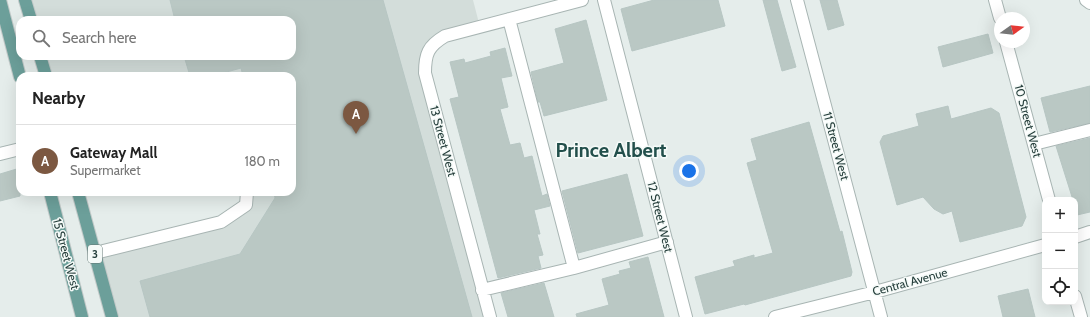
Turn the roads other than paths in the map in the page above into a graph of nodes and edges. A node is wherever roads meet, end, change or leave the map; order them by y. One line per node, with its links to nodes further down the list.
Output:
1 (0, 0): 14 (main road)
2 (25, 0): 10 (main road)
3 (582, 0): 11 (street, 13 Street West)
4 (604, 0): 26 (street, 12 Street West)
5 (797, 0): 31 (street, 11 Street West)
6 (995, 0): 9 (street)
7 (1086, 0): 8 (street)
8 (1090, 3)
9 (998, 12)
10 (29, 16)
11 (509, 19): 29 (street); 30 (street, 13 Street West)
12 (1008, 48): 17 (street, 10 Street West)
13 (41, 60): 15 (main road)
14 (19, 72)
15 (45, 72)
16 (1090, 130): 17 (street)
17 (1034, 144): 23 (street, 10 Street West)
18 (16, 150): 19 (street)
19 (0, 154)
20 (51, 196): 33 (main road, 15 Street West)
21 (79, 196): 28 (main road, 3)
22 (247, 196): 28 (street)
23 (1048, 197)
24 (1090, 232): 25 (street)
25 (1078, 236)
26 (667, 242): 29 (street); 36 (street, 12 Street West)
27 (1042, 246): 31 (street, Central Avenue)
28 (95, 254): 34 (main road, 3)
29 (574, 268): 30 (street)
30 (482, 290): 35 (street, 13 Street West)
31 (875, 292): 37 (street, Central Avenue); 38 (street, 11 Street West)
32 (1078, 305): 39 (street)
33 (82, 317)
34 (112, 317)
35 (490, 317)
36 (686, 317)
37 (775, 317)
38 (881, 317)
39 (1081, 317)

